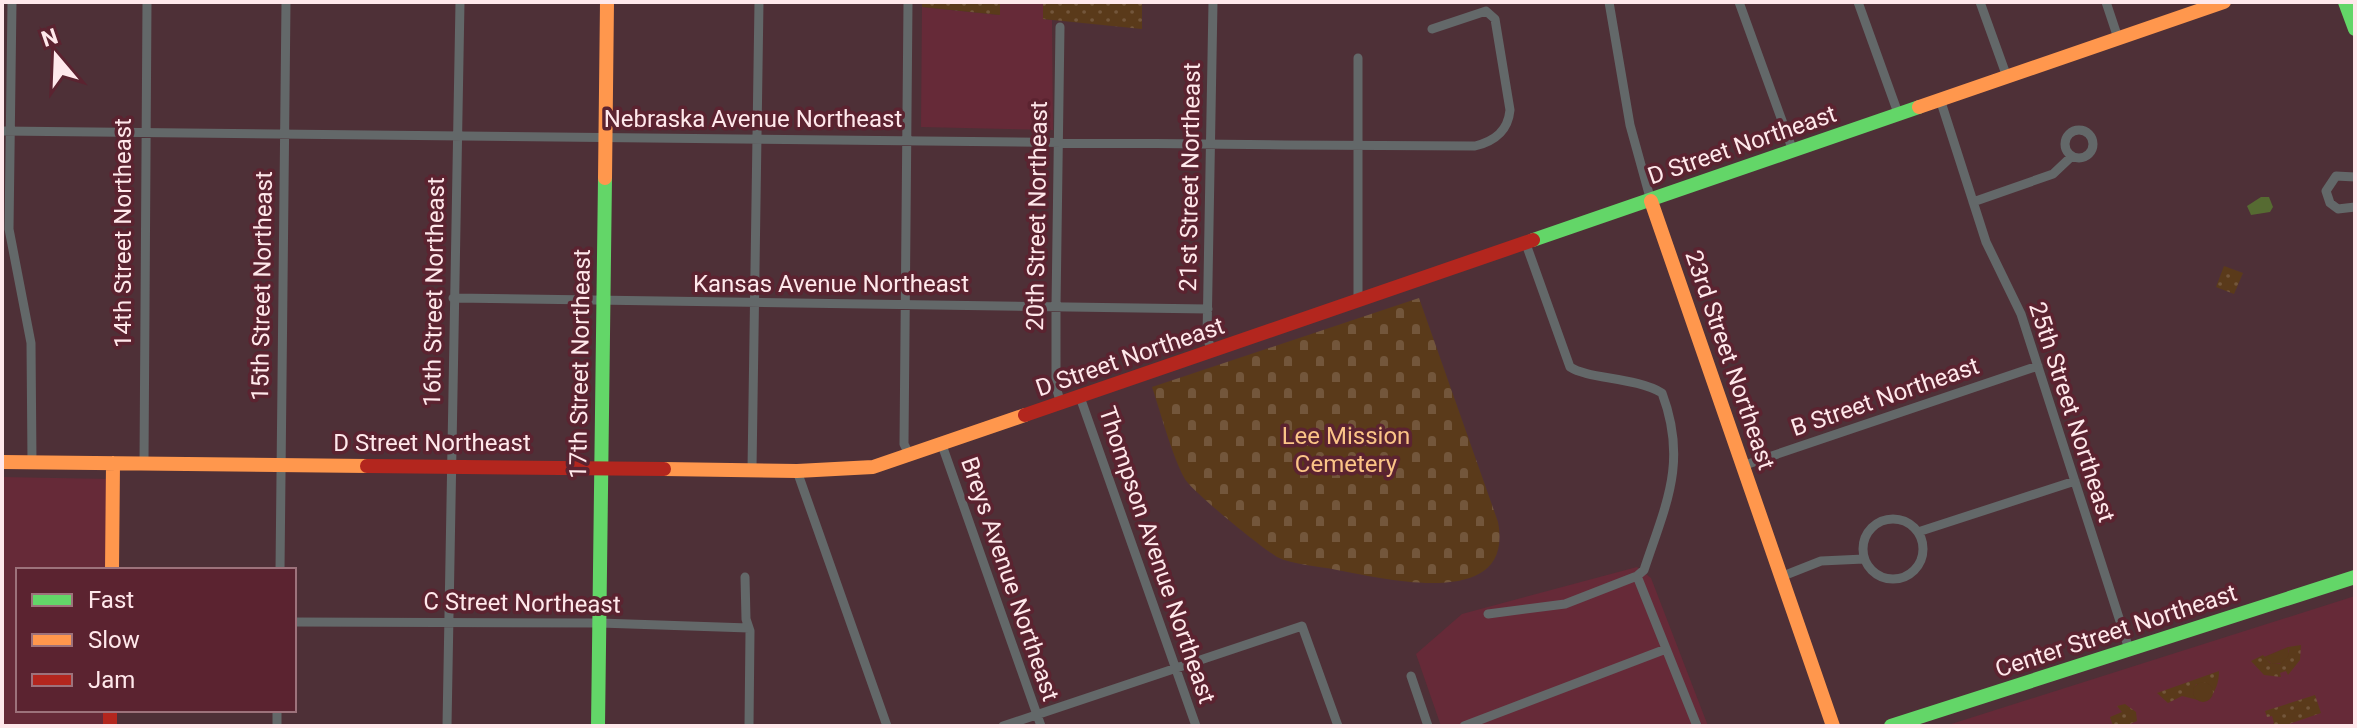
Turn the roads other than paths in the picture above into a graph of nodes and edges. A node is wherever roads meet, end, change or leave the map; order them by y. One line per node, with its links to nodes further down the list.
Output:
1 (12, 2): 24 (street)
2 (147, 2): 25 (street, 14th Street Northeast)
3 (286, 2): 26 (street, 15th Street Northeast)
4 (460, 2): 27 (street, 16th Street Northeast)
5 (607, 2): 28 (street, 17th Street Northeast)
6 (759, 2): 29 (street)
7 (908, 2): 30 (street)
8 (1213, 2): 32 (street, 21st Street Northeast)
9 (1609, 2): 37 (street, 23rd Street Northeast)
10 (1739, 2): 34 (street)
11 (1858, 2): 23 (street)
12 (1980, 2): 21 (street)
13 (2106, 2): 19 (street)
14 (2224, 2): 19 (street, D Street Northeast)
15 (2345, 2): 18 (street)
16 (1060, 27): 31 (street, 20th Street Northeast)
17 (1432, 29): 33 (street, Nebraska Avenue Northeast)
18 (2355, 29)
19 (2118, 38): 21 (street, D Street Northeast)
20 (1358, 58): 33 (street)
21 (2007, 77): 22 (street, D Street Northeast)
22 (1940, 99): 23 (street, D Street Northeast); 38 (street, 25th Street Northeast)
23 (1898, 113): 34 (street, D Street Northeast)
24 (6, 131): 25 (street, Nebraska Avenue Northeast); 55 (street)
25 (145, 132): 26 (street, Nebraska Avenue Northeast); 57 (street, 14th Street Northeast)
26 (284, 134): 27 (street, Nebraska Avenue Northeast); 58 (street, 15th Street Northeast)
27 (457, 136): 28 (street, Nebraska Avenue Northeast); 41 (street, 16th Street Northeast)
28 (606, 138): 29 (street, Nebraska Avenue Northeast); 42 (street, 17th Street Northeast)
29 (757, 140): 30 (street, Nebraska Avenue Northeast); 44 (street)
30 (905, 140): 31 (street, Nebraska Avenue Northeast); 45 (street)
31 (1058, 142): 32 (street, Nebraska Avenue Northeast); 46 (street, 20th Street Northeast)
32 (1211, 144): 33 (street, Nebraska Avenue Northeast); 47 (street, 21st Street Northeast)
33 (1359, 145): 43 (street)
34 (1793, 151): 37 (street, D Street Northeast)
35 (2072, 156): 38 (street)
36 (2355, 177): 39 (street)
37 (1651, 201): 40 (street, D Street Northeast); 60 (street, 23rd Street Northeast)
38 (1973, 202): 49 (street, 25th Street Northeast)
39 (2355, 207)
40 (1526, 244): 43 (street, D Street Northeast); 69 (street)
41 (453, 298): 42 (street, Kansas Avenue Northeast); 59 (street, 16th Street Northeast)
42 (603, 301): 44 (street, Kansas Avenue Northeast); 61 (street, 17th Street Northeast)
43 (1358, 302): 48 (street, D Street Northeast)
44 (754, 305): 45 (street, Kansas Avenue Northeast); 62 (street)
45 (904, 305): 46 (street, Kansas Avenue Northeast); 53 (street)
46 (1056, 306): 47 (street, Kansas Avenue Northeast); 51 (street, 20th Street Northeast)
47 (1208, 309): 48 (street, 21st Street Northeast)
48 (1212, 352): 50 (street, D Street Northeast)
49 (2038, 366): 60 (street, B Street Northeast); 64 (street, 25th Street Northeast)
50 (1080, 397): 51 (street, D Street Northeast); 80 (street, Thompson Avenue Northeast)
51 (1061, 404): 52 (street, D Street Northeast)
52 (942, 445): 53 (street, D Street Northeast); 82 (street, Breys Avenue Northeast)
53 (910, 456): 63 (street, D Street Northeast)
54 (2, 462): 55 (street, D Street Northeast)
55 (32, 462): 56 (street, D Street Northeast)
56 (113, 463): 57 (street, D Street Northeast); 67 (street)
57 (144, 463): 58 (street, D Street Northeast)
58 (280, 464): 59 (street, D Street Northeast); 68 (street, 15th Street Northeast)
59 (451, 464): 61 (street, D Street Northeast); 75 (street, 16th Street Northeast)
60 (1745, 465): 70 (street, 23rd Street Northeast)
61 (601, 467): 62 (street, D Street Northeast); 76 (street, 17th Street Northeast)
62 (752, 469): 63 (street, D Street Northeast)
63 (797, 471): 86 (street)
64 (2075, 481): 65 (street); 79 (street, 25th Street Northeast)
65 (1918, 532): 66 (street); 66 (street)
66 (1864, 559): 70 (street)
67 (112, 568)
68 (280, 568)
69 (1637, 576): 73 (street); 78 (street)
70 (1783, 576): 94 (street, 23rd Street Northeast)
71 (745, 577): 77 (street)
72 (2355, 577): 79 (street, Center Street Northeast)
73 (1488, 614)
74 (296, 622): 75 (street, C Street Northeast)
75 (447, 622): 76 (street, C Street Northeast); 83 (street, 16th Street Northeast)
76 (600, 623): 77 (street, C Street Northeast); 84 (street, 17th Street Northeast)
77 (749, 628): 85 (street)
78 (1666, 649): 92 (street); 93 (street)
79 (2129, 649): 95 (street, Center Street Northeast)
80 (1176, 669): 82 (street); 89 (street, Thompson Avenue Northeast); 90 (street)
81 (1411, 676): 91 (street)
82 (1037, 715): 87 (street); 88 (street, Breys Avenue Northeast)
83 (447, 726)
84 (598, 726)
85 (749, 726)
86 (887, 726)
87 (1003, 726)
88 (1041, 726)
89 (1196, 726)
90 (1338, 726)
91 (1428, 726)
92 (1464, 726)
93 (1697, 726)
94 (1833, 726)
95 (1891, 726)

